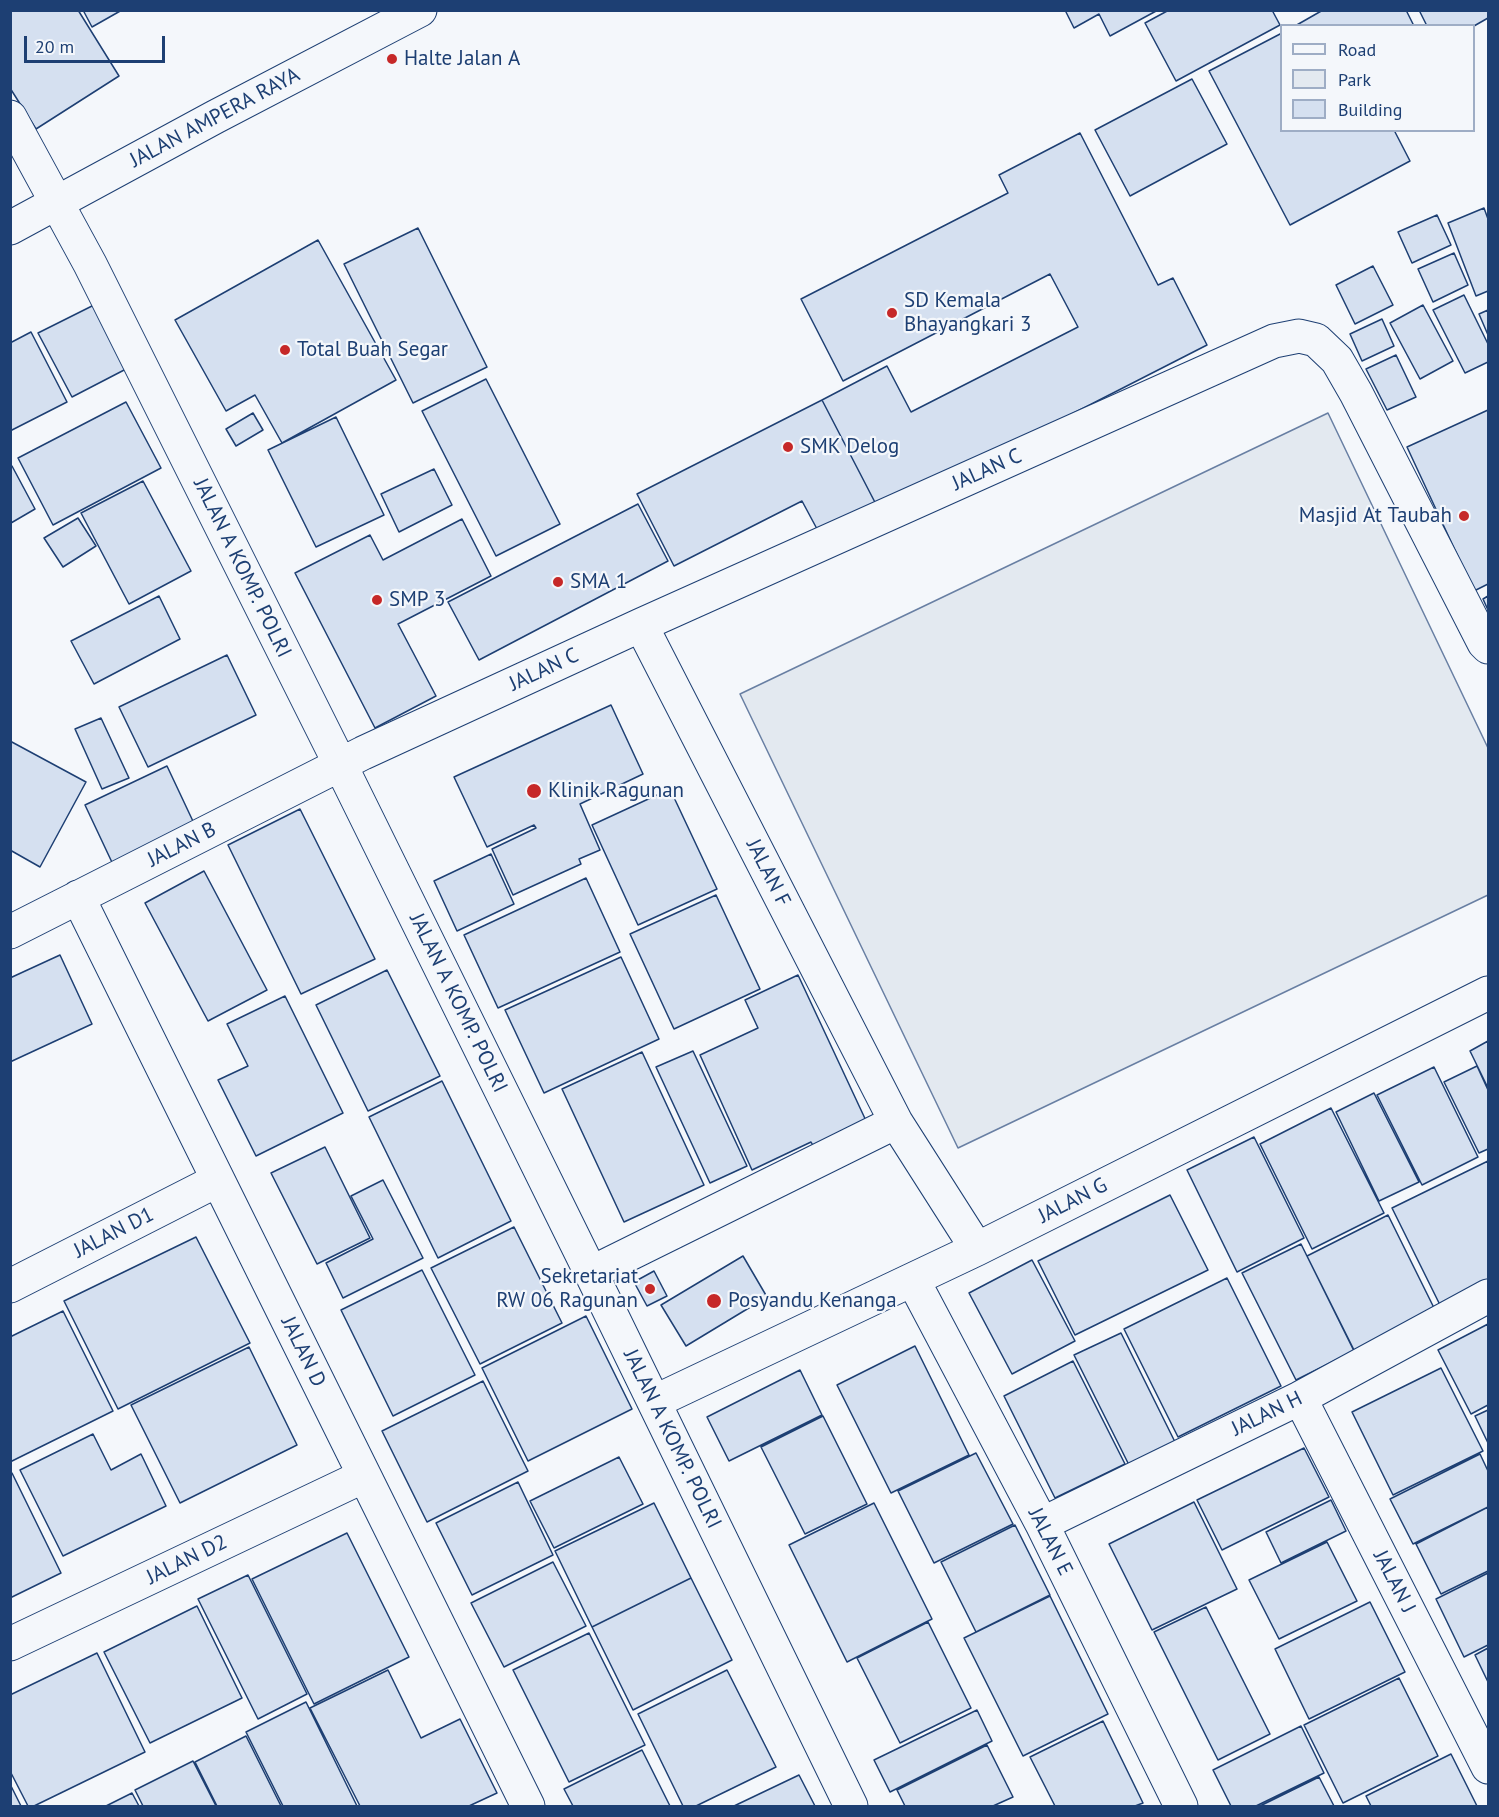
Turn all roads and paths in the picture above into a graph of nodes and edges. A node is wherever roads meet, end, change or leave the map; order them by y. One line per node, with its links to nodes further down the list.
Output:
1 (420, 10): 3 (street, JALAN AMPERA RAYA)
2 (10, 117): 3 (street, JALAN A KOMP. POLRI)
3 (57, 203): 4 (street, JALAN AMPERA RAYA); 7 (street, JALAN A KOMP. POLRI)
4 (10, 228)
5 (640, 625): 6 (street, JALAN C); 7 (street, JALAN C); 11 (street, JALAN F)
6 (1488, 647)
7 (340, 764): 8 (street, JALAN B); 14 (street, JALAN A KOMP. POLRI)
8 (78, 897): 9 (street, JALAN B); 12 (street, JALAN D)
9 (15, 924)
10 (1488, 993): 13 (street, JALAN G)
11 (896, 1122): 13 (street, JALAN F); 14 (street)
12 (218, 1180): 16 (street, JALAN D1); 20 (street, JALAN D)
13 (977, 1249): 15 (street, JALAN G)
14 (591, 1272): 19 (street, JALAN A KOMP. POLRI)
15 (913, 1280): 19 (street, JALAN G); 21 (street, JALAN E)
16 (10, 1286)
17 (1488, 1296): 18 (street, JALAN H)
18 (1300, 1398): 21 (street, JALAN H); 23 (street, JALAN J)
19 (654, 1402): 25 (street, JALAN A KOMP. POLRI)
20 (364, 1476): 22 (street, JALAN D2); 24 (street, JALAN D)
21 (1042, 1524): 26 (street, JALAN E)
22 (10, 1644)
23 (1488, 1767)
24 (528, 1806)
25 (851, 1806)
26 (1181, 1806)

